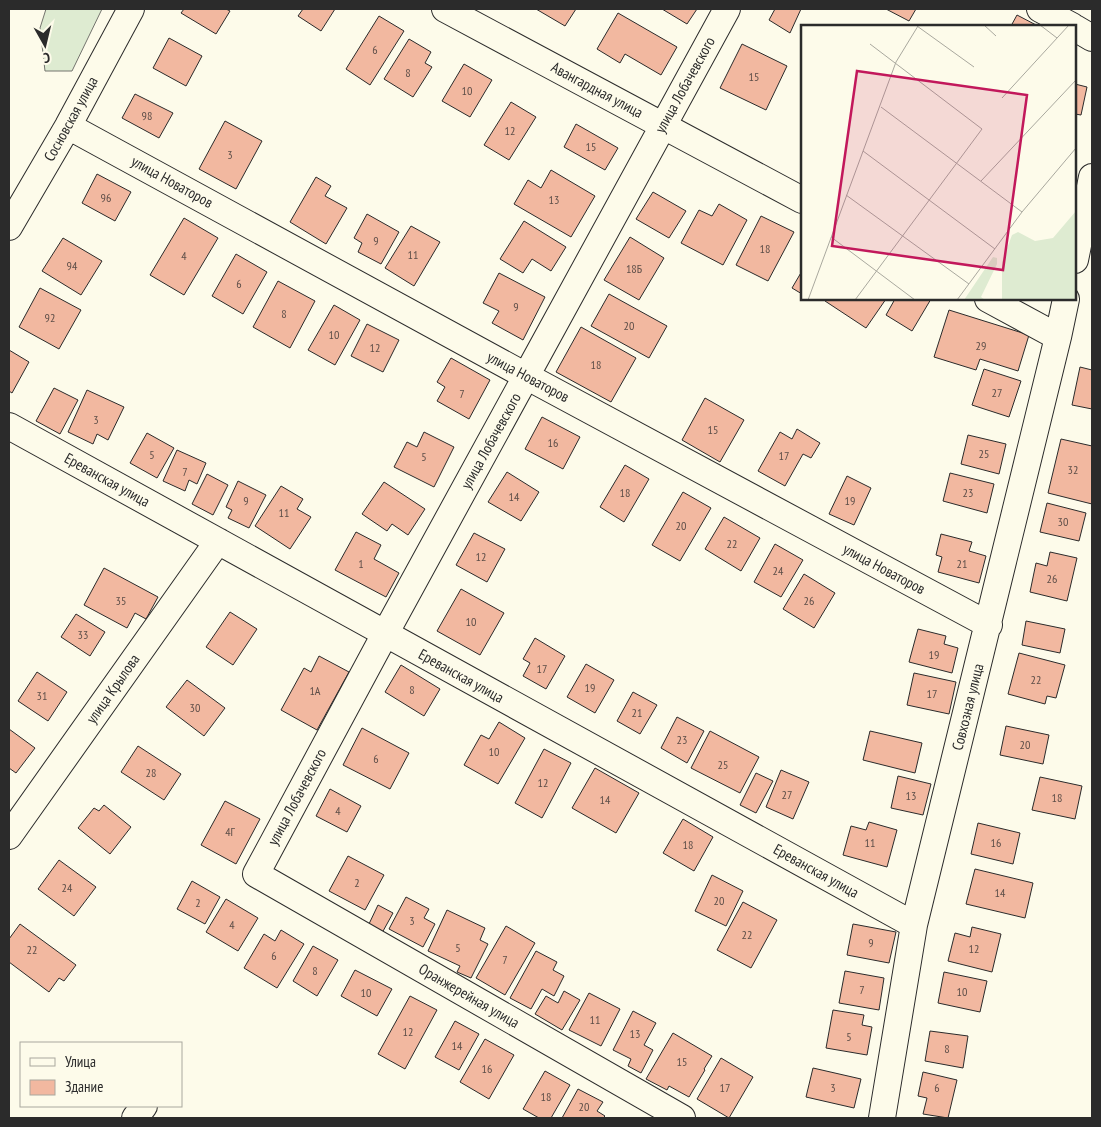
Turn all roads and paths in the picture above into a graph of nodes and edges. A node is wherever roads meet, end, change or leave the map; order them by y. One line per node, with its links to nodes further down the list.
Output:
1 (131, 9): 9 (street, Сосновская улица)
2 (445, 9): 8 (street, Авангардная улица)
3 (727, 9): 8 (street, улица Лобачевского)
4 (1040, 9): 5 (street)
5 (1069, 25)
6 (1076, 29): 7 (street)
7 (1092, 38)
8 (663, 125): 11 (street, Авангардная улица); 17 (street, улица Лобачевского)
9 (68, 126): 12 (street, Сосновская улица); 17 (street, улица Новаторов)
10 (1092, 177): 13 (street)
11 (801, 199)
12 (9, 227)
13 (1076, 255)
14 (990, 300): 16 (street)
15 (1066, 300): 16 (street, Совхозная улица)
16 (1058, 336): 20 (street, Совхозная улица)
17 (526, 376): 20 (street, улица Новаторов); 21 (street, улица Лобачевского)
18 (9, 426): 19 (street, Ереванская улица)
19 (218, 541): 21 (street, Ереванская улица); 22 (street, улица Крылова)
20 (988, 625): 24 (street, Совхозная улица)
21 (385, 634): 23 (street, улица Лобачевского); 24 (street, Ереванская улица)
22 (9, 836)
23 (256, 874): 27 (street, Оранжерейная улица)
24 (914, 925): 28 (street, Совхозная улица)
25 (143, 1107): 26 (street)
26 (135, 1118)
27 (682, 1118)
28 (882, 1118)

